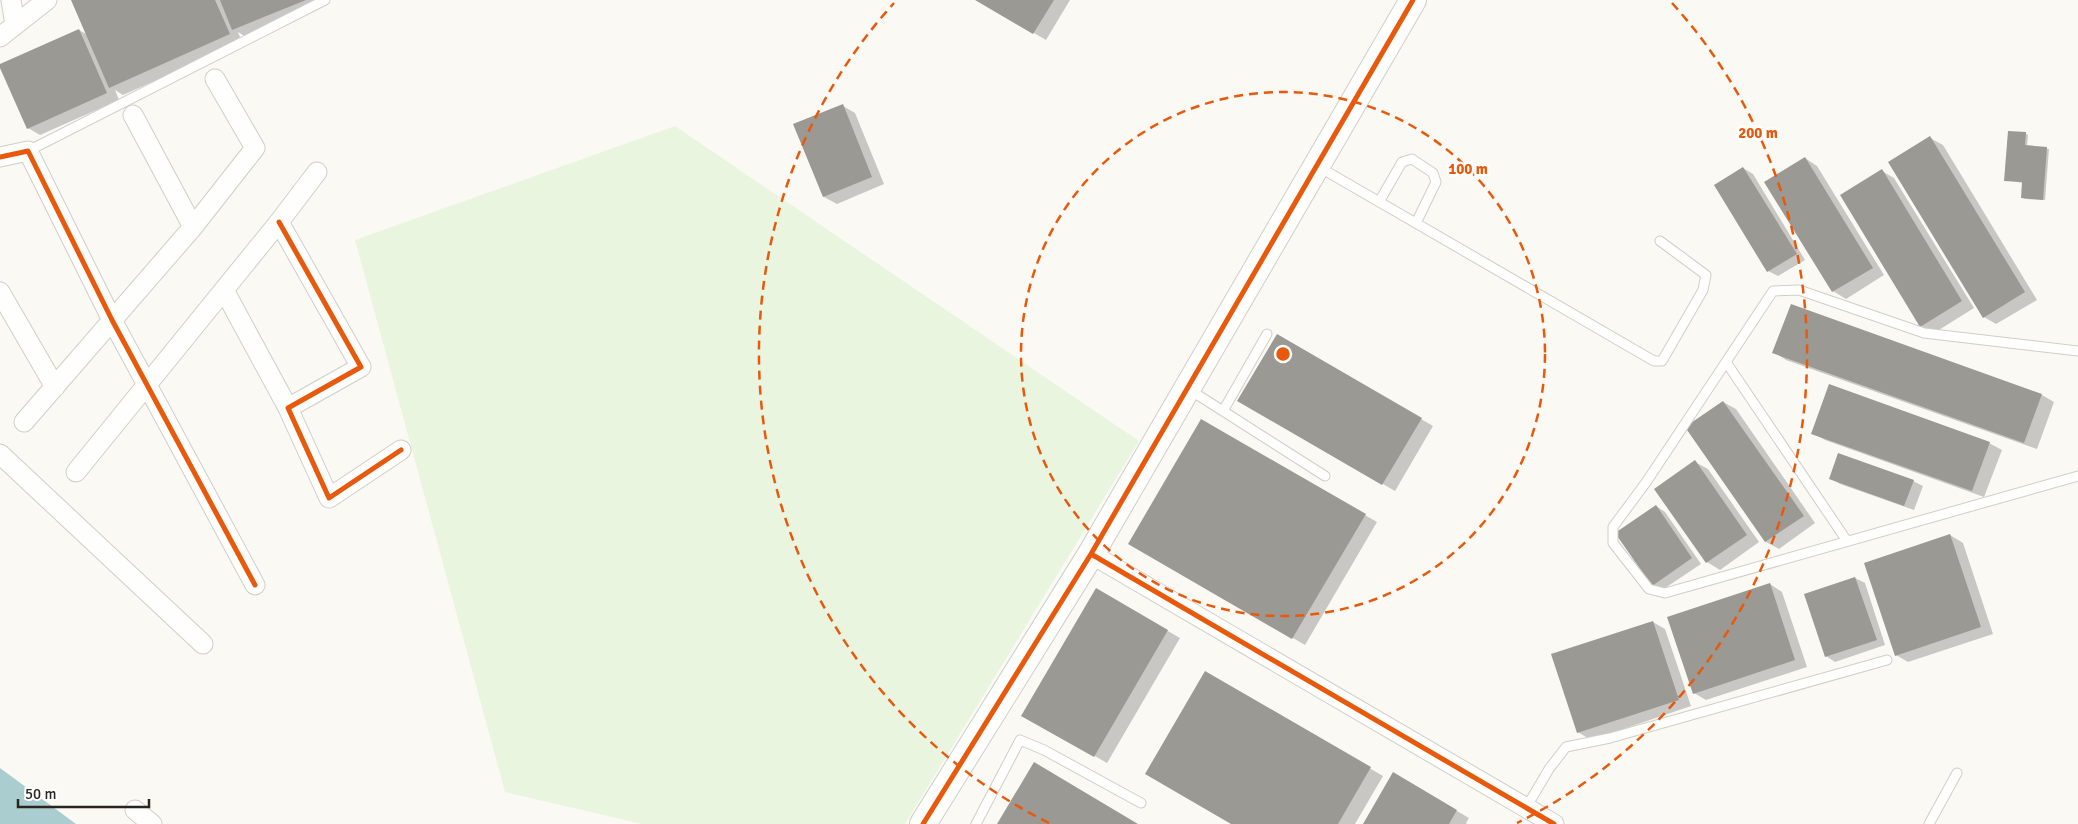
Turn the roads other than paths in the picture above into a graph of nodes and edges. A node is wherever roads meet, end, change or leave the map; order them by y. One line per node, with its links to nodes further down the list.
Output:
1 (12, 0): 5 (street)
2 (47, 0): 5 (street)
3 (325, 0): 9 (lane)
4 (1413, 0): 11 (street)
5 (15, 25): 6 (street)
6 (0, 37)
7 (215, 79): 16 (street)
8 (133, 115): 16 (street)
9 (28, 151): 10 (street); 20 (street)
10 (0, 157)
11 (1317, 165): 13 (lane); 26 (street)
12 (318, 172): 14 (street)
13 (1379, 202): 15 (lane); 15 (lane)
14 (279, 222): 18 (street); 27 (street)
15 (1416, 223): 17 (lane)
16 (193, 227): 20 (street)
17 (1660, 240)
18 (224, 290): 24 (street); 27 (street)
19 (0, 292): 25 (street)
20 (112, 320): 24 (street); 25 (street)
21 (1267, 334): 28 (lane)
22 (2078, 351): 23 (lane)
23 (1726, 362): 35 (lane); 35 (lane)
24 (147, 384): 32 (street); 37 (street)
25 (55, 387): 29 (street)
26 (1187, 388): 28 (lane); 36 (street)
27 (288, 408): 30 (street)
28 (1223, 410): 33 (lane)
29 (24, 422)
30 (400, 450)
31 (0, 454): 38 (street)
32 (76, 472)
33 (1325, 476)
34 (2078, 476): 35 (lane)
35 (1847, 541)
36 (1091, 554): 42 (street); 45 (street)
37 (255, 585)
38 (203, 644)
39 (1887, 660): 42 (lane)
40 (1957, 773): 48 (lane)
41 (1141, 803): 46 (lane)
42 (1526, 808): 47 (street)
43 (135, 810): 44 (street)
44 (152, 824)
45 (923, 824)
46 (976, 824)
47 (1554, 824)
48 (1929, 824)

